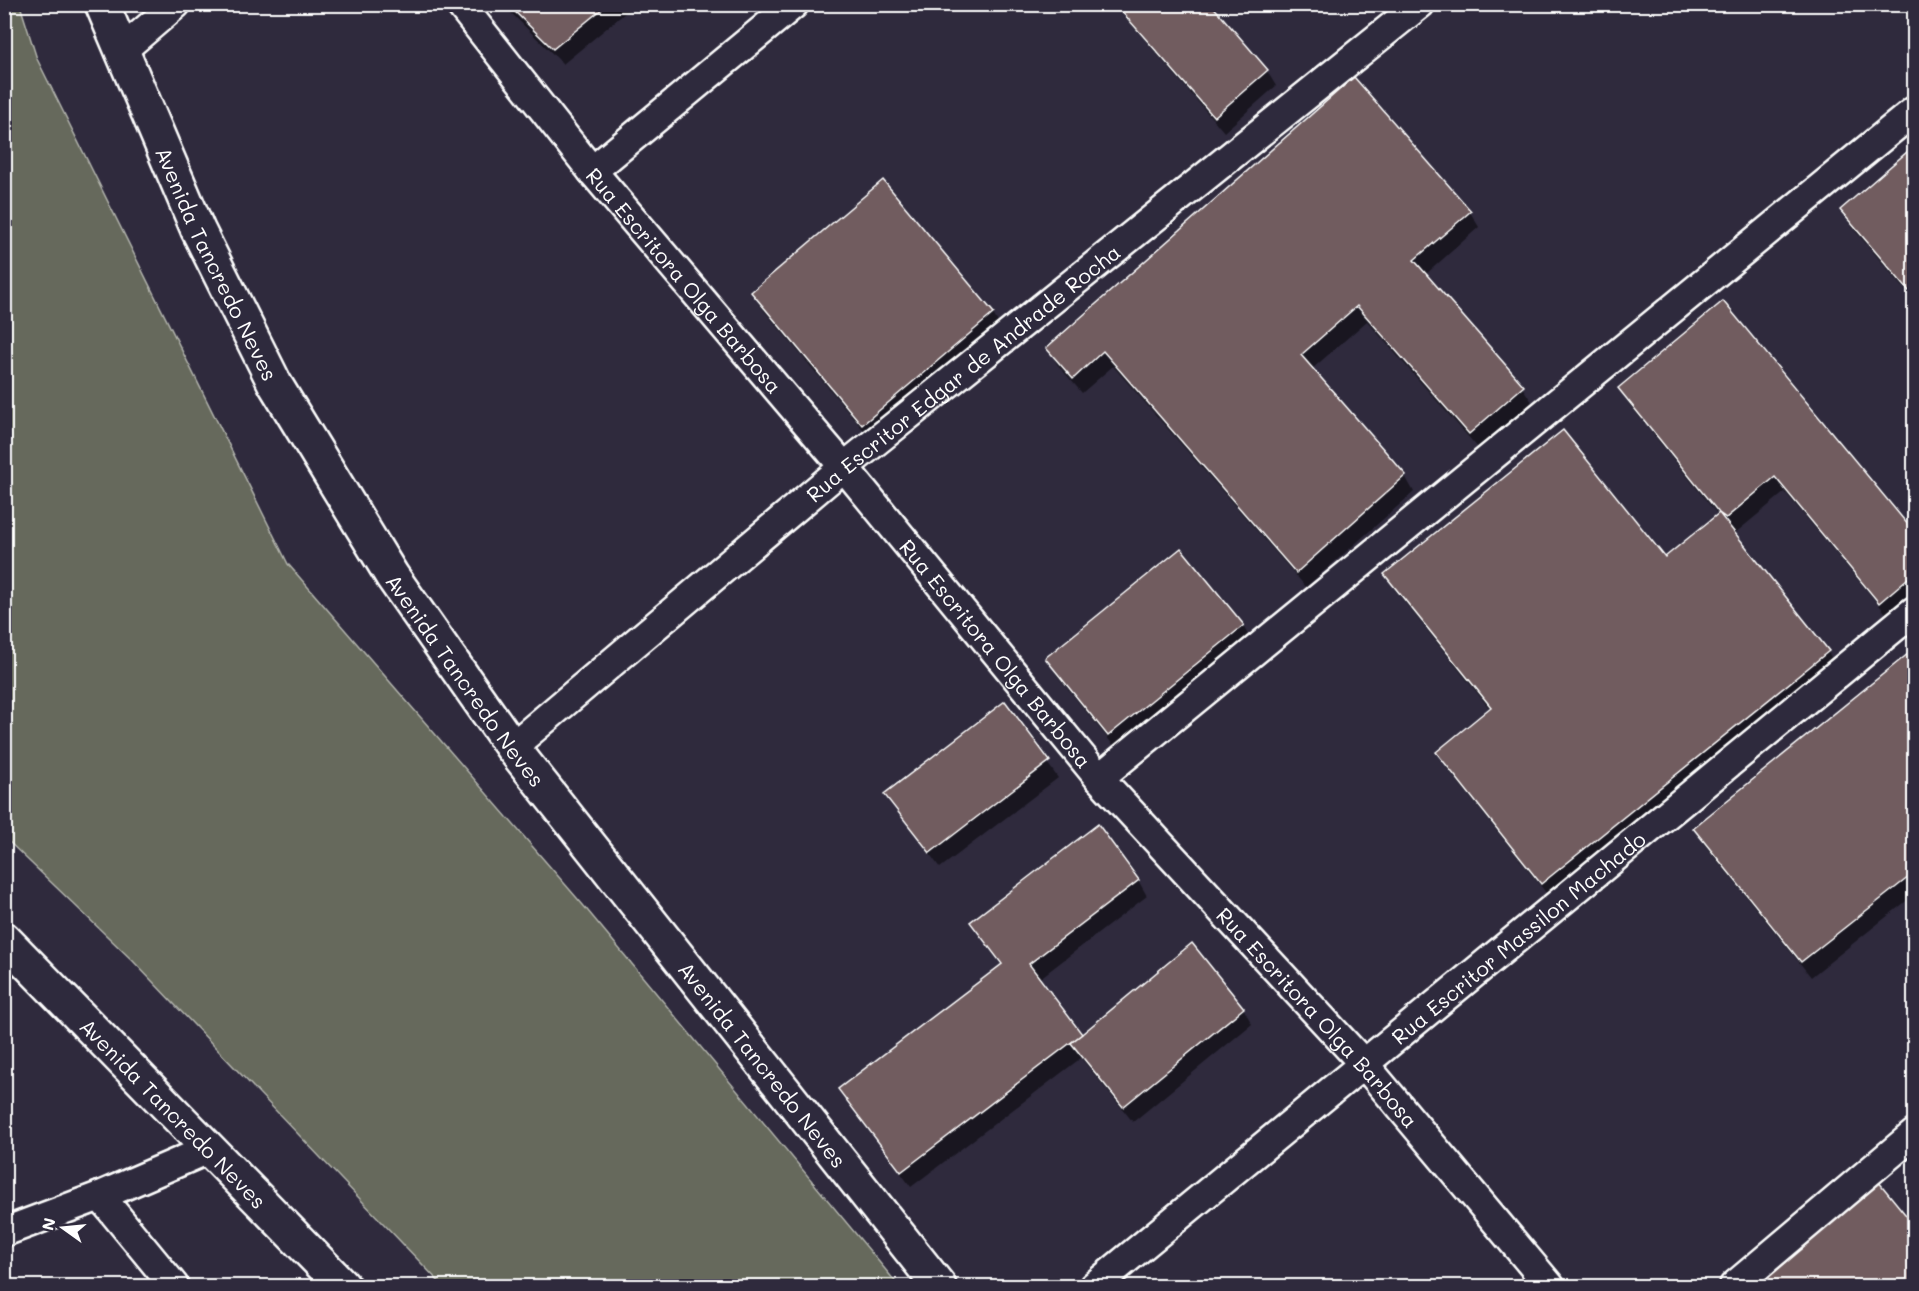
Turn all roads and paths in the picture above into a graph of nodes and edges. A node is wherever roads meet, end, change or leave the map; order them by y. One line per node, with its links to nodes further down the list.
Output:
1 (102, 4): 6 (street, Avenida Tancredo Neves)
2 (176, 4): 6 (street)
3 (459, 4): 8 (street, Rua Escritora Olga Barbosa)
4 (794, 4): 8 (street)
5 (1420, 4): 9 (street, Rua Escritor Edgar de Andrade Rocha)
6 (120, 52): 11 (street, Avenida Tancredo Neves)
7 (1914, 111): 12 (street)
8 (592, 171): 9 (street, Rua Escritora Olga Barbosa)
9 (844, 467): 11 (street, Rua Escritor Edgar de Andrade Rocha); 12 (street, Rua Escritora Olga Barbosa)
10 (1914, 611): 14 (street, Rua Escritor Massilon Machado)
11 (512, 747): 21 (street, Avenida Tancredo Neves)
12 (1099, 778): 14 (street, Rua Escritora Olga Barbosa)
13 (4, 939): 16 (street, Avenida Tancredo Neves)
14 (1364, 1064): 22 (street, Rua Escritor Massilon Machado); 23 (street, Rua Escritora Olga Barbosa)
15 (1914, 1134): 24 (street)
16 (209, 1149): 17 (street); 20 (street, Avenida Tancredo Neves)
17 (100, 1196): 18 (street); 19 (street)
18 (4, 1232)
19 (174, 1287)
20 (343, 1287)
21 (939, 1287)
22 (1094, 1287)
23 (1550, 1287)
24 (1734, 1287)

